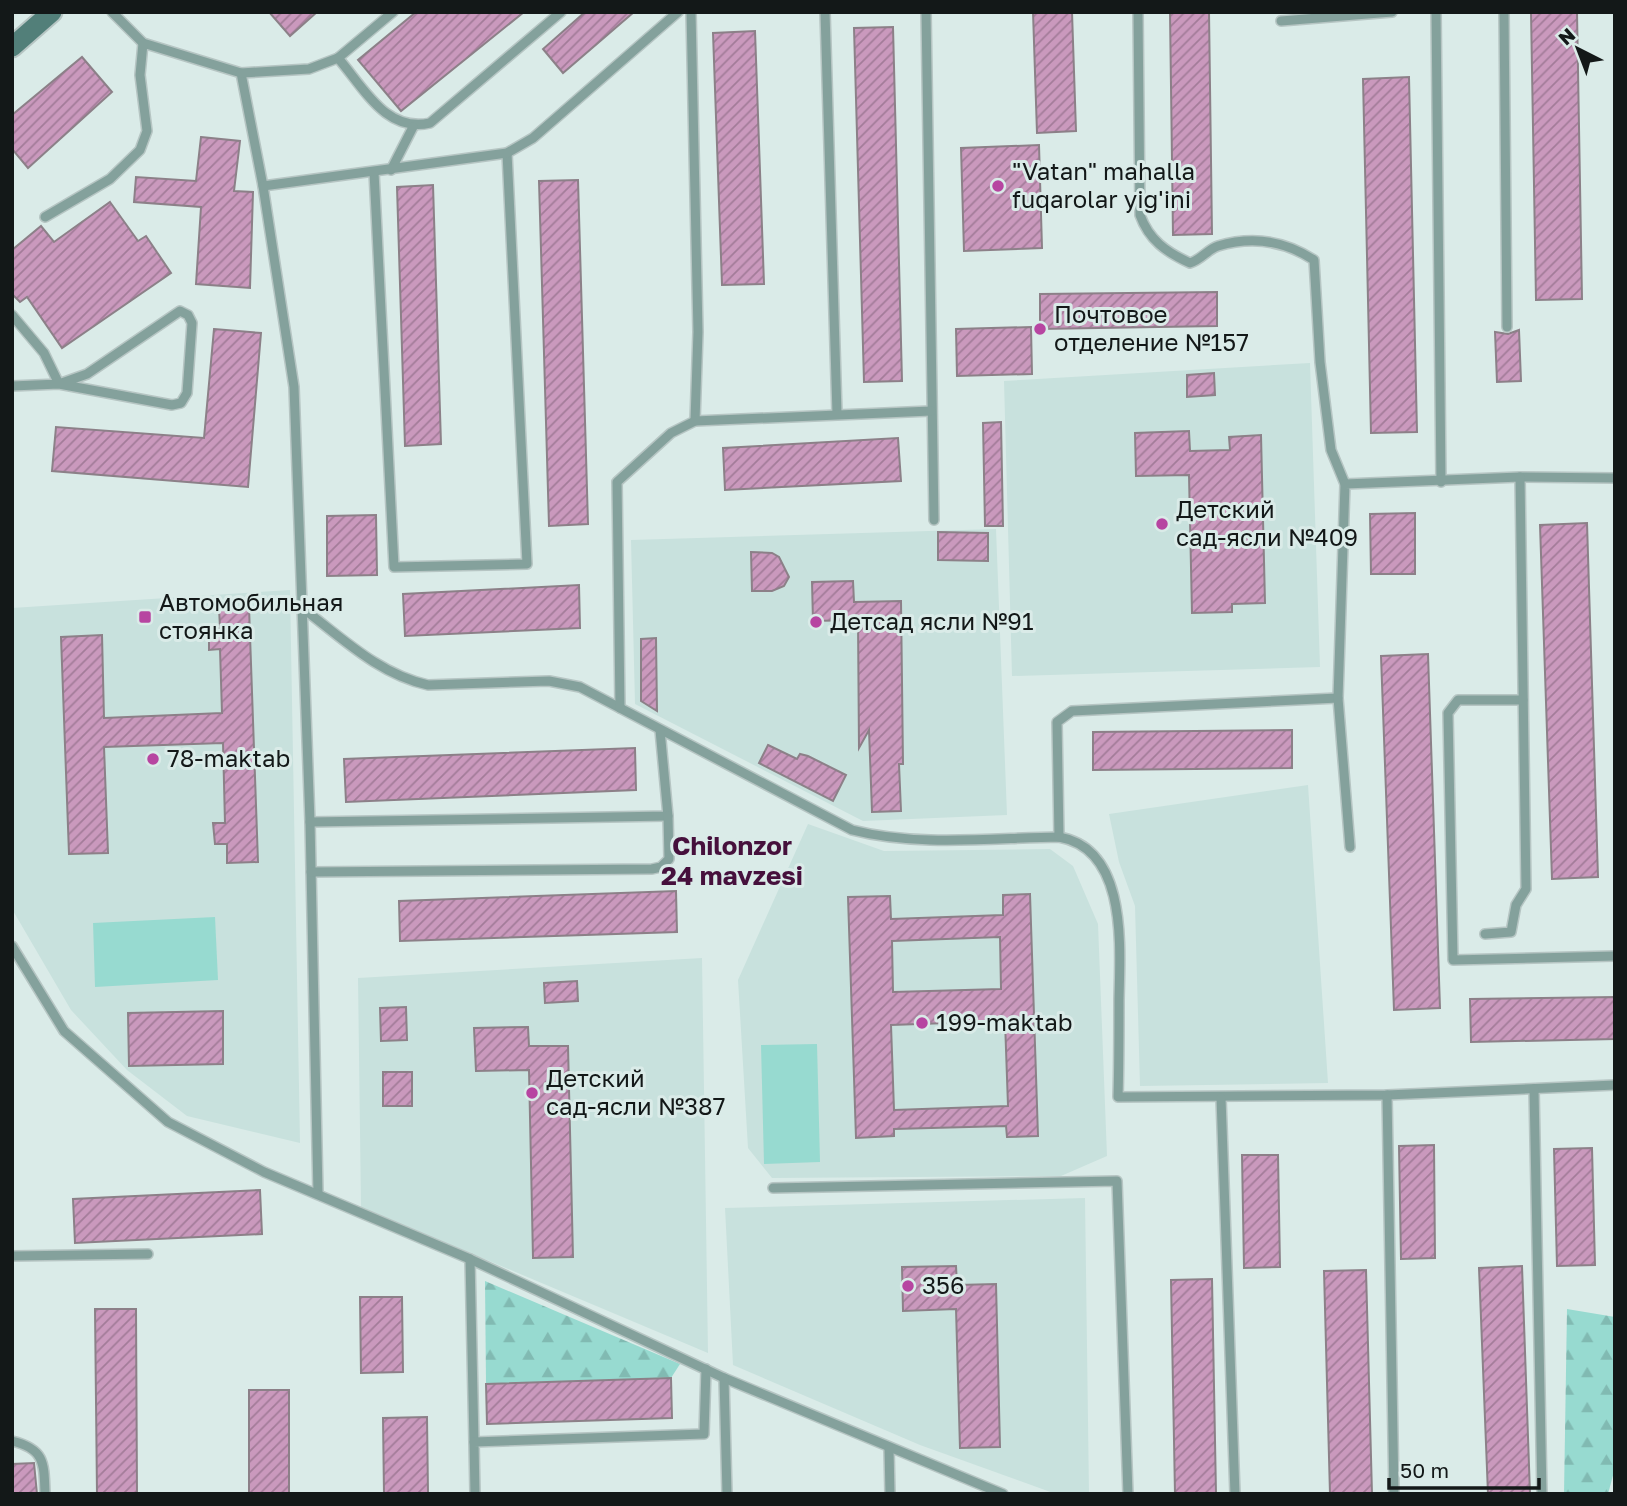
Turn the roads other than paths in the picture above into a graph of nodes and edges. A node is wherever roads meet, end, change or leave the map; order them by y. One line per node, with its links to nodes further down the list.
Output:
1 (52, 12): 15 (main road)
2 (112, 12): 14 (lane)
3 (393, 12): 16 (lane)
4 (561, 12): 18 (lane)
5 (678, 12): 19 (lane)
6 (691, 12): 30 (lane)
7 (825, 12): 29 (lane)
8 (926, 12): 28 (lane)
9 (1138, 12): 34 (lane)
10 (1392, 12): 13 (lane)
11 (1436, 12): 33 (lane)
12 (1504, 12): 25 (lane)
13 (1281, 21)
14 (143, 43): 17 (lane); 23 (lane)
15 (12, 47)
16 (338, 58): 17 (lane); 18 (lane)
17 (241, 74): 22 (lane)
18 (413, 127): 20 (lane)
19 (507, 153): 20 (lane); 21 (lane)
20 (391, 170): 21 (lane)
21 (374, 172): 22 (lane)
22 (263, 186): 36 (lane)
23 (45, 216)
24 (12, 315): 26 (lane)
25 (1507, 327)
26 (59, 384): 26 (lane); 27 (lane)
27 (12, 386)
28 (931, 411): 29 (lane); 35 (lane)
29 (837, 414): 30 (lane)
30 (695, 421): 39 (lane)
31 (1520, 477): 32 (lane); 33 (lane); 38 (lane)
32 (1615, 478)
33 (1441, 482): 34 (lane)
34 (1345, 484): 37 (lane)
35 (934, 520)
36 (301, 607): 39 (lane); 42 (lane)
37 (1338, 698): 43 (lane); 44 (lane)
38 (1523, 700): 46 (lane); 48 (lane)
39 (620, 708): 40 (lane)
40 (660, 730): 41 (lane); 43 (lane)
41 (668, 816): 42 (lane); 45 (lane)
42 (310, 822): 45 (lane)
43 (1059, 837): 52 (lane)
44 (1350, 847)
45 (311, 872): 54 (lane)
46 (1485, 934)
47 (12, 946): 54 (lane)
48 (1615, 956)
49 (1615, 1085): 50 (lane)
50 (1534, 1089): 51 (lane); 71 (lane)
51 (1387, 1095): 52 (lane); 70 (lane)
52 (1221, 1098): 69 (lane)
53 (773, 1188): 68 (lane)
54 (318, 1193): 57 (lane)
55 (148, 1254): 56 (lane)
56 (12, 1256)
57 (470, 1259): 58 (lane); 61 (lane)
58 (706, 1369): 59 (lane); 61 (lane)
59 (724, 1378): 62 (lane); 65 (lane)
60 (12, 1441): 63 (lane)
61 (474, 1442): 64 (lane)
62 (889, 1449): 66 (lane); 67 (lane)
63 (44, 1494)
64 (475, 1494)
65 (727, 1494)
66 (890, 1494)
67 (1003, 1494)
68 (1128, 1494)
69 (1235, 1494)
70 (1394, 1494)
71 (1542, 1494)

